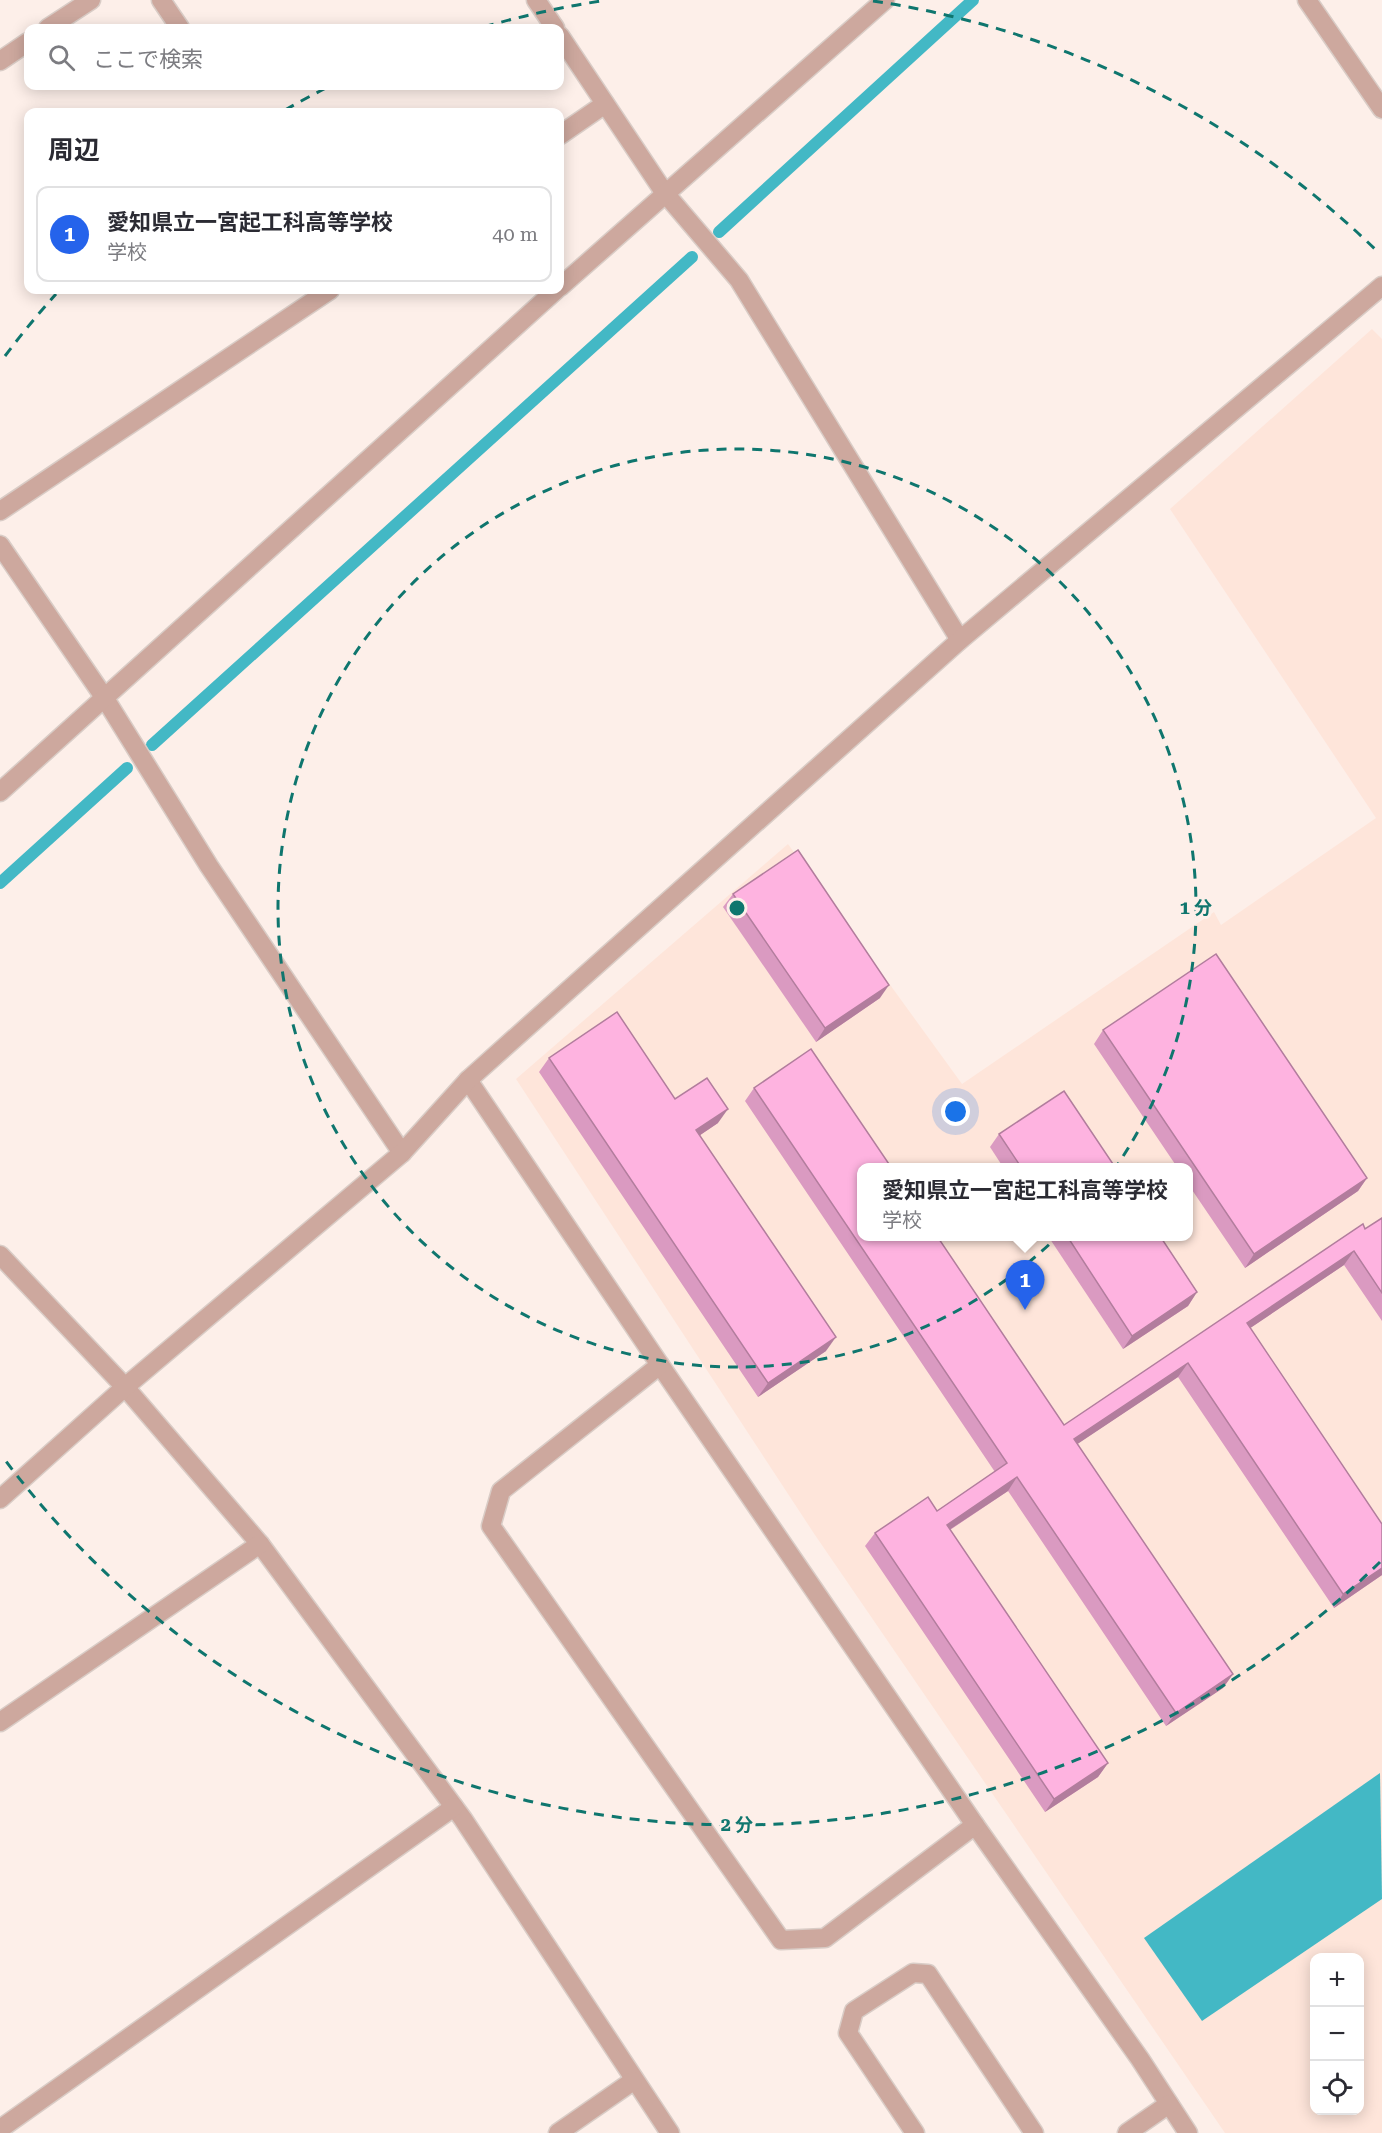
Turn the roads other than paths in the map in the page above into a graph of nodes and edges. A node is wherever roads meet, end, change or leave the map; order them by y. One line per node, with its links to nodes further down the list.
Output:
1 (90, 0): 6 (street)
2 (161, 0): 7 (street)
3 (536, 0): 8 (street)
4 (885, 0): 15 (street)
5 (1307, 0): 13 (street)
6 (54, 24)
7 (177, 24)
8 (552, 24)
9 (564, 42): 12 (street)
10 (24, 45): 11 (street)
11 (0, 61)
12 (605, 104): 14 (street); 15 (street)
13 (1382, 109)
14 (564, 132)
15 (664, 192): 16 (street); 22 (street)
16 (564, 283)
17 (1382, 286): 22 (street)
18 (324, 294): 20 (street)
19 (551, 294): 23 (street)
20 (0, 511)
21 (0, 545): 23 (street)
22 (960, 640): 25 (street)
23 (104, 697): 24 (street); 26 (street)
24 (0, 792)
25 (468, 1080): 26 (street); 28 (street)
26 (402, 1153): 29 (street)
27 (0, 1255): 29 (street)
28 (660, 1365): 34 (street); 34 (street)
29 (125, 1387): 30 (street); 31 (street)
30 (0, 1499)
31 (260, 1544): 32 (street); 33 (street)
32 (0, 1722)
33 (454, 1807): 35 (street); 37 (street)
34 (975, 1825): 36 (street)
35 (633, 2080): 38 (street); 39 (street)
36 (1169, 2104): 42 (street); 43 (street)
37 (0, 2129)
38 (558, 2133)
39 (669, 2133)
40 (915, 2133): 41 (street)
41 (1034, 2133)
42 (1127, 2133)
43 (1188, 2133)

